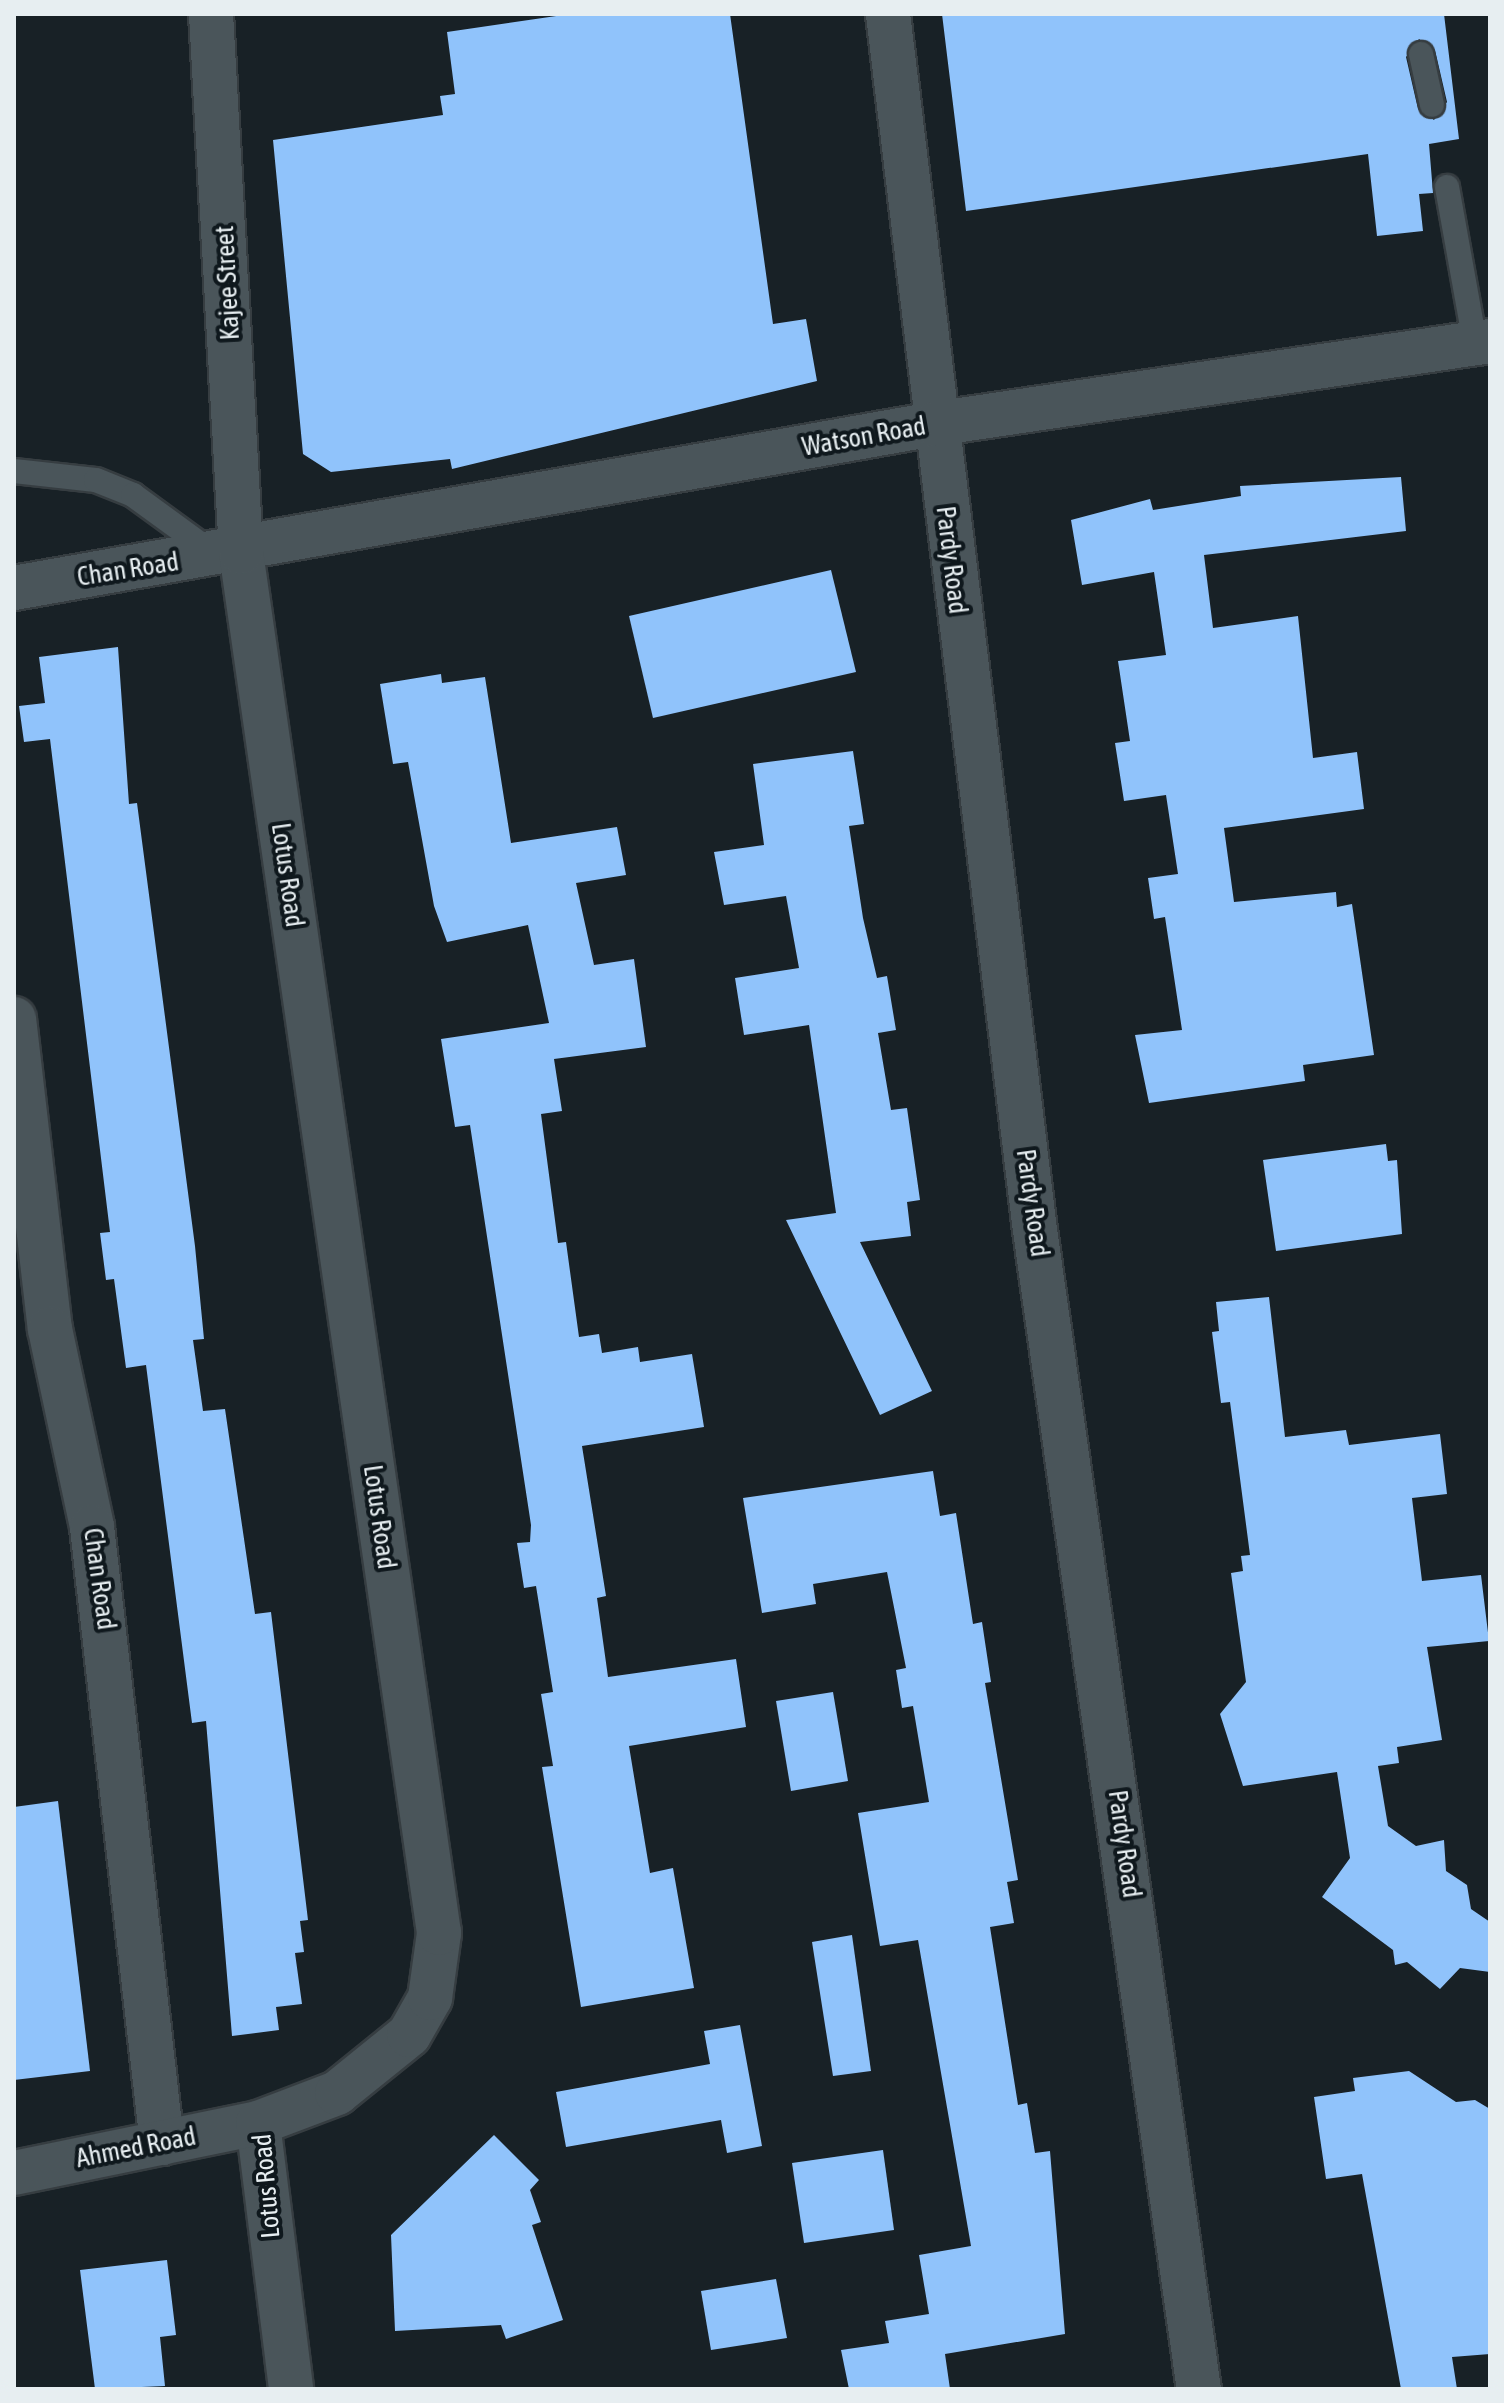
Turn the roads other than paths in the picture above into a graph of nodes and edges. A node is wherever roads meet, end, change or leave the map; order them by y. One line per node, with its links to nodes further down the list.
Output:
1 (211, 14): 9 (street, Kajee Street)
2 (888, 14): 7 (street, Pardy Road)
3 (1421, 54): 4 (lane)
4 (1432, 105)
5 (1447, 187): 6 (lane)
6 (1482, 342): 7 (street, Watson Road)
7 (934, 424): 9 (street, Watson Road); 16 (street, Pardy Road)
8 (14, 471): 9 (lane)
9 (229, 554): 10 (street, Chan Road); 12 (street, Lotus Road)
10 (14, 588)
11 (14, 1019): 13 (street, Chan Road)
12 (258, 2123): 13 (street, Ahmed Road); 15 (street, Lotus Road)
13 (162, 2143): 14 (street, Ahmed Road)
14 (14, 2173)
15 (291, 2389)
16 (1199, 2389)

